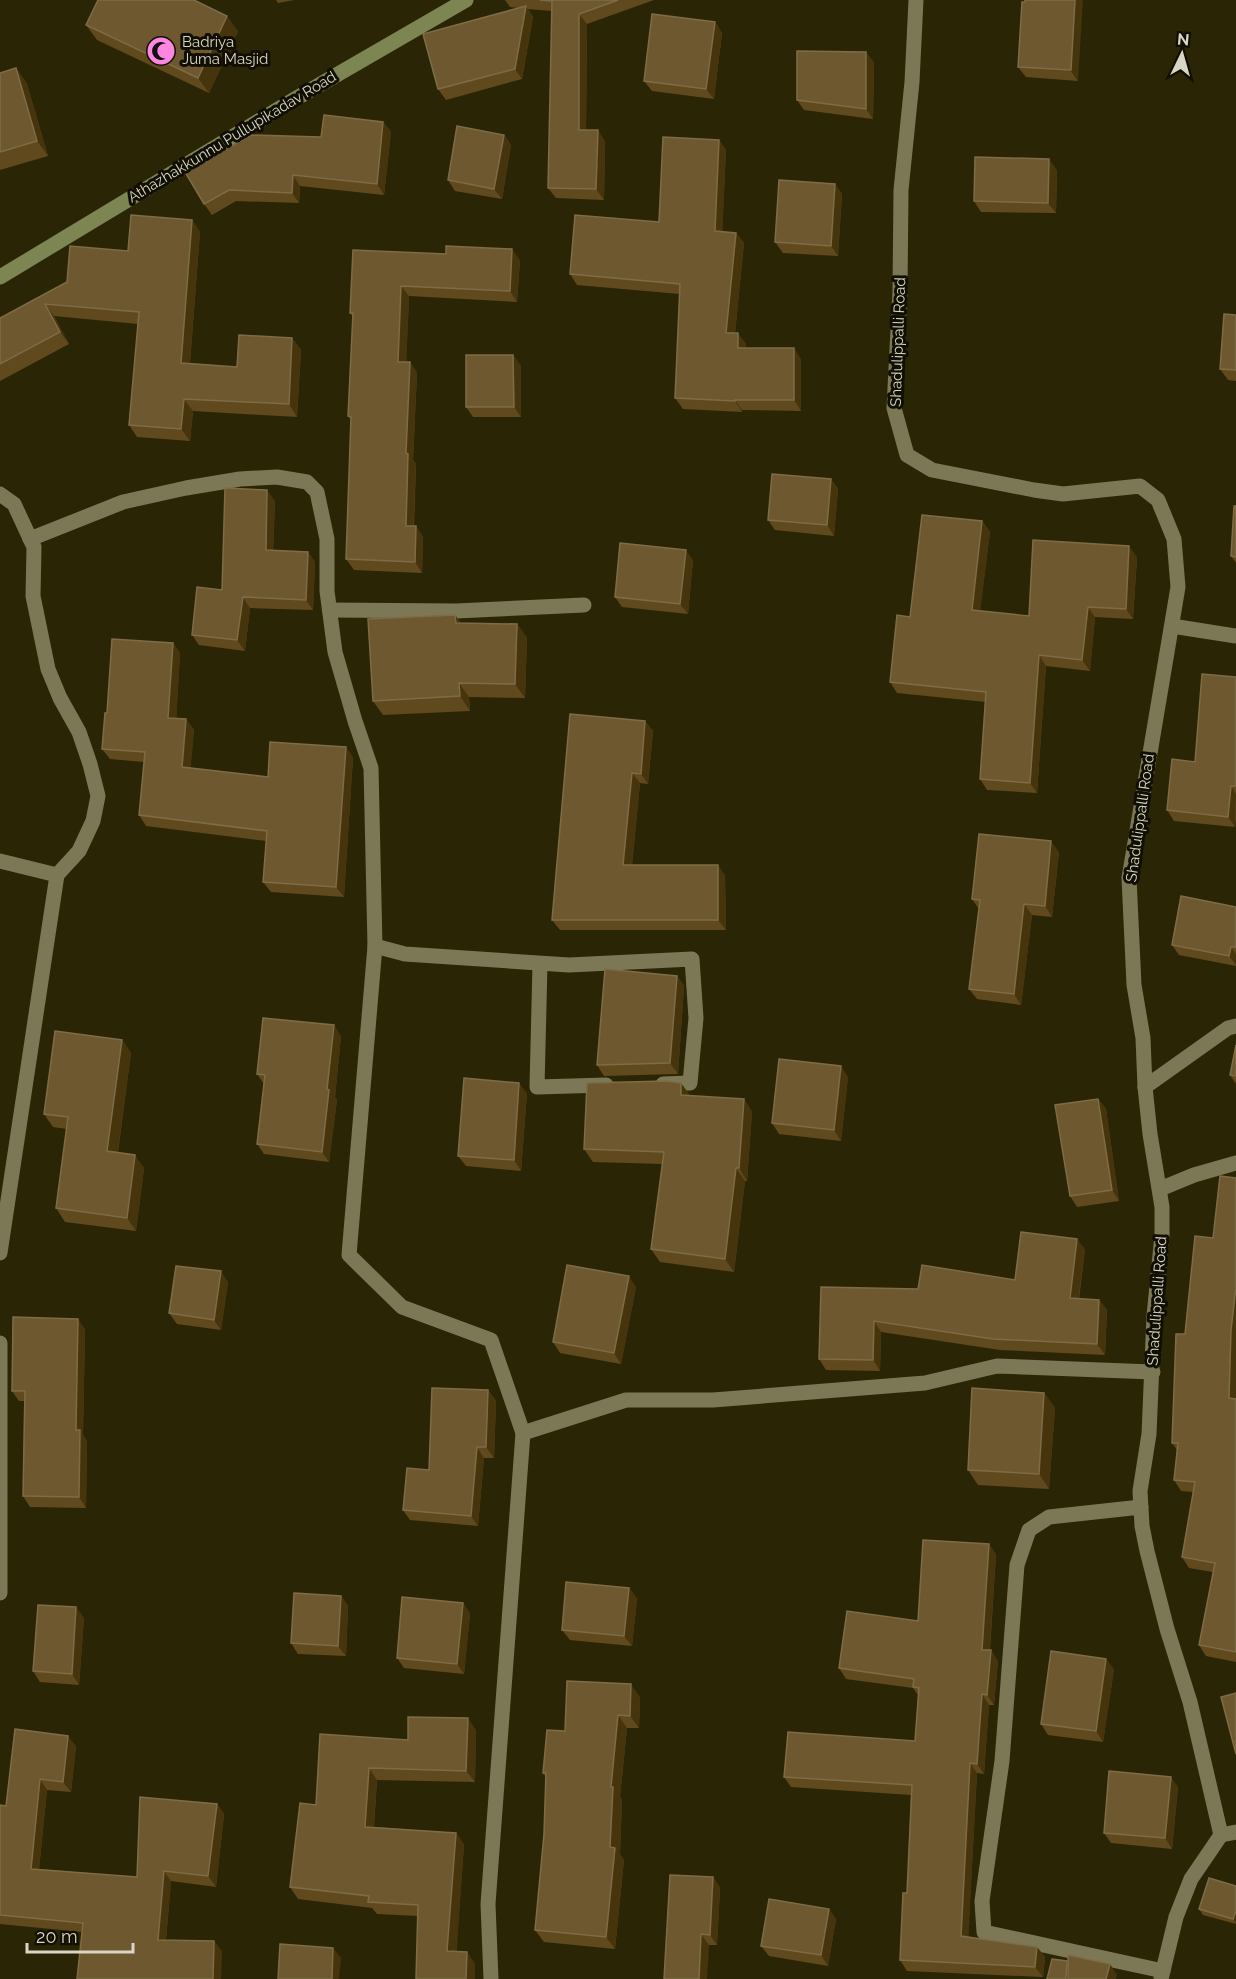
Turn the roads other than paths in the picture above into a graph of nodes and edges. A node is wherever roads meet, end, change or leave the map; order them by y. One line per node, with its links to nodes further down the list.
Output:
1 (466, 0): 3 (main road, Athazhakkunnu Pullupikadav Road)
2 (916, 0): 8 (street, Shadulippalli Road)
3 (0, 276)
4 (0, 494): 5 (street)
5 (30, 539): 7 (street); 11 (street)
6 (584, 605): 7 (street)
7 (330, 610): 12 (street)
8 (1172, 626): 9 (street); 17 (street, Shadulippalli Road)
9 (1236, 636)
10 (0, 861): 11 (street)
11 (57, 875): 20 (street)
12 (375, 946): 13 (street); 23 (street)
13 (540, 964): 15 (street); 16 (street)
14 (1236, 1026): 17 (street)
15 (643, 1084)
16 (620, 1085)
17 (1145, 1087): 19 (street, Shadulippalli Road)
18 (1236, 1163): 19 (street)
19 (1160, 1189): 22 (street, Shadulippalli Road)
20 (0, 1252)
21 (0, 1343): 25 (street)
22 (1152, 1372): 23 (street); 24 (street, Shadulippalli Road)
23 (523, 1433): 28 (street)
24 (1141, 1507): 26 (street, Shadulippalli Road); 27 (street)
25 (0, 1593)
26 (1228, 1833): 27 (street, Shadulippalli Road)
27 (1162, 1975)
28 (491, 1979)

